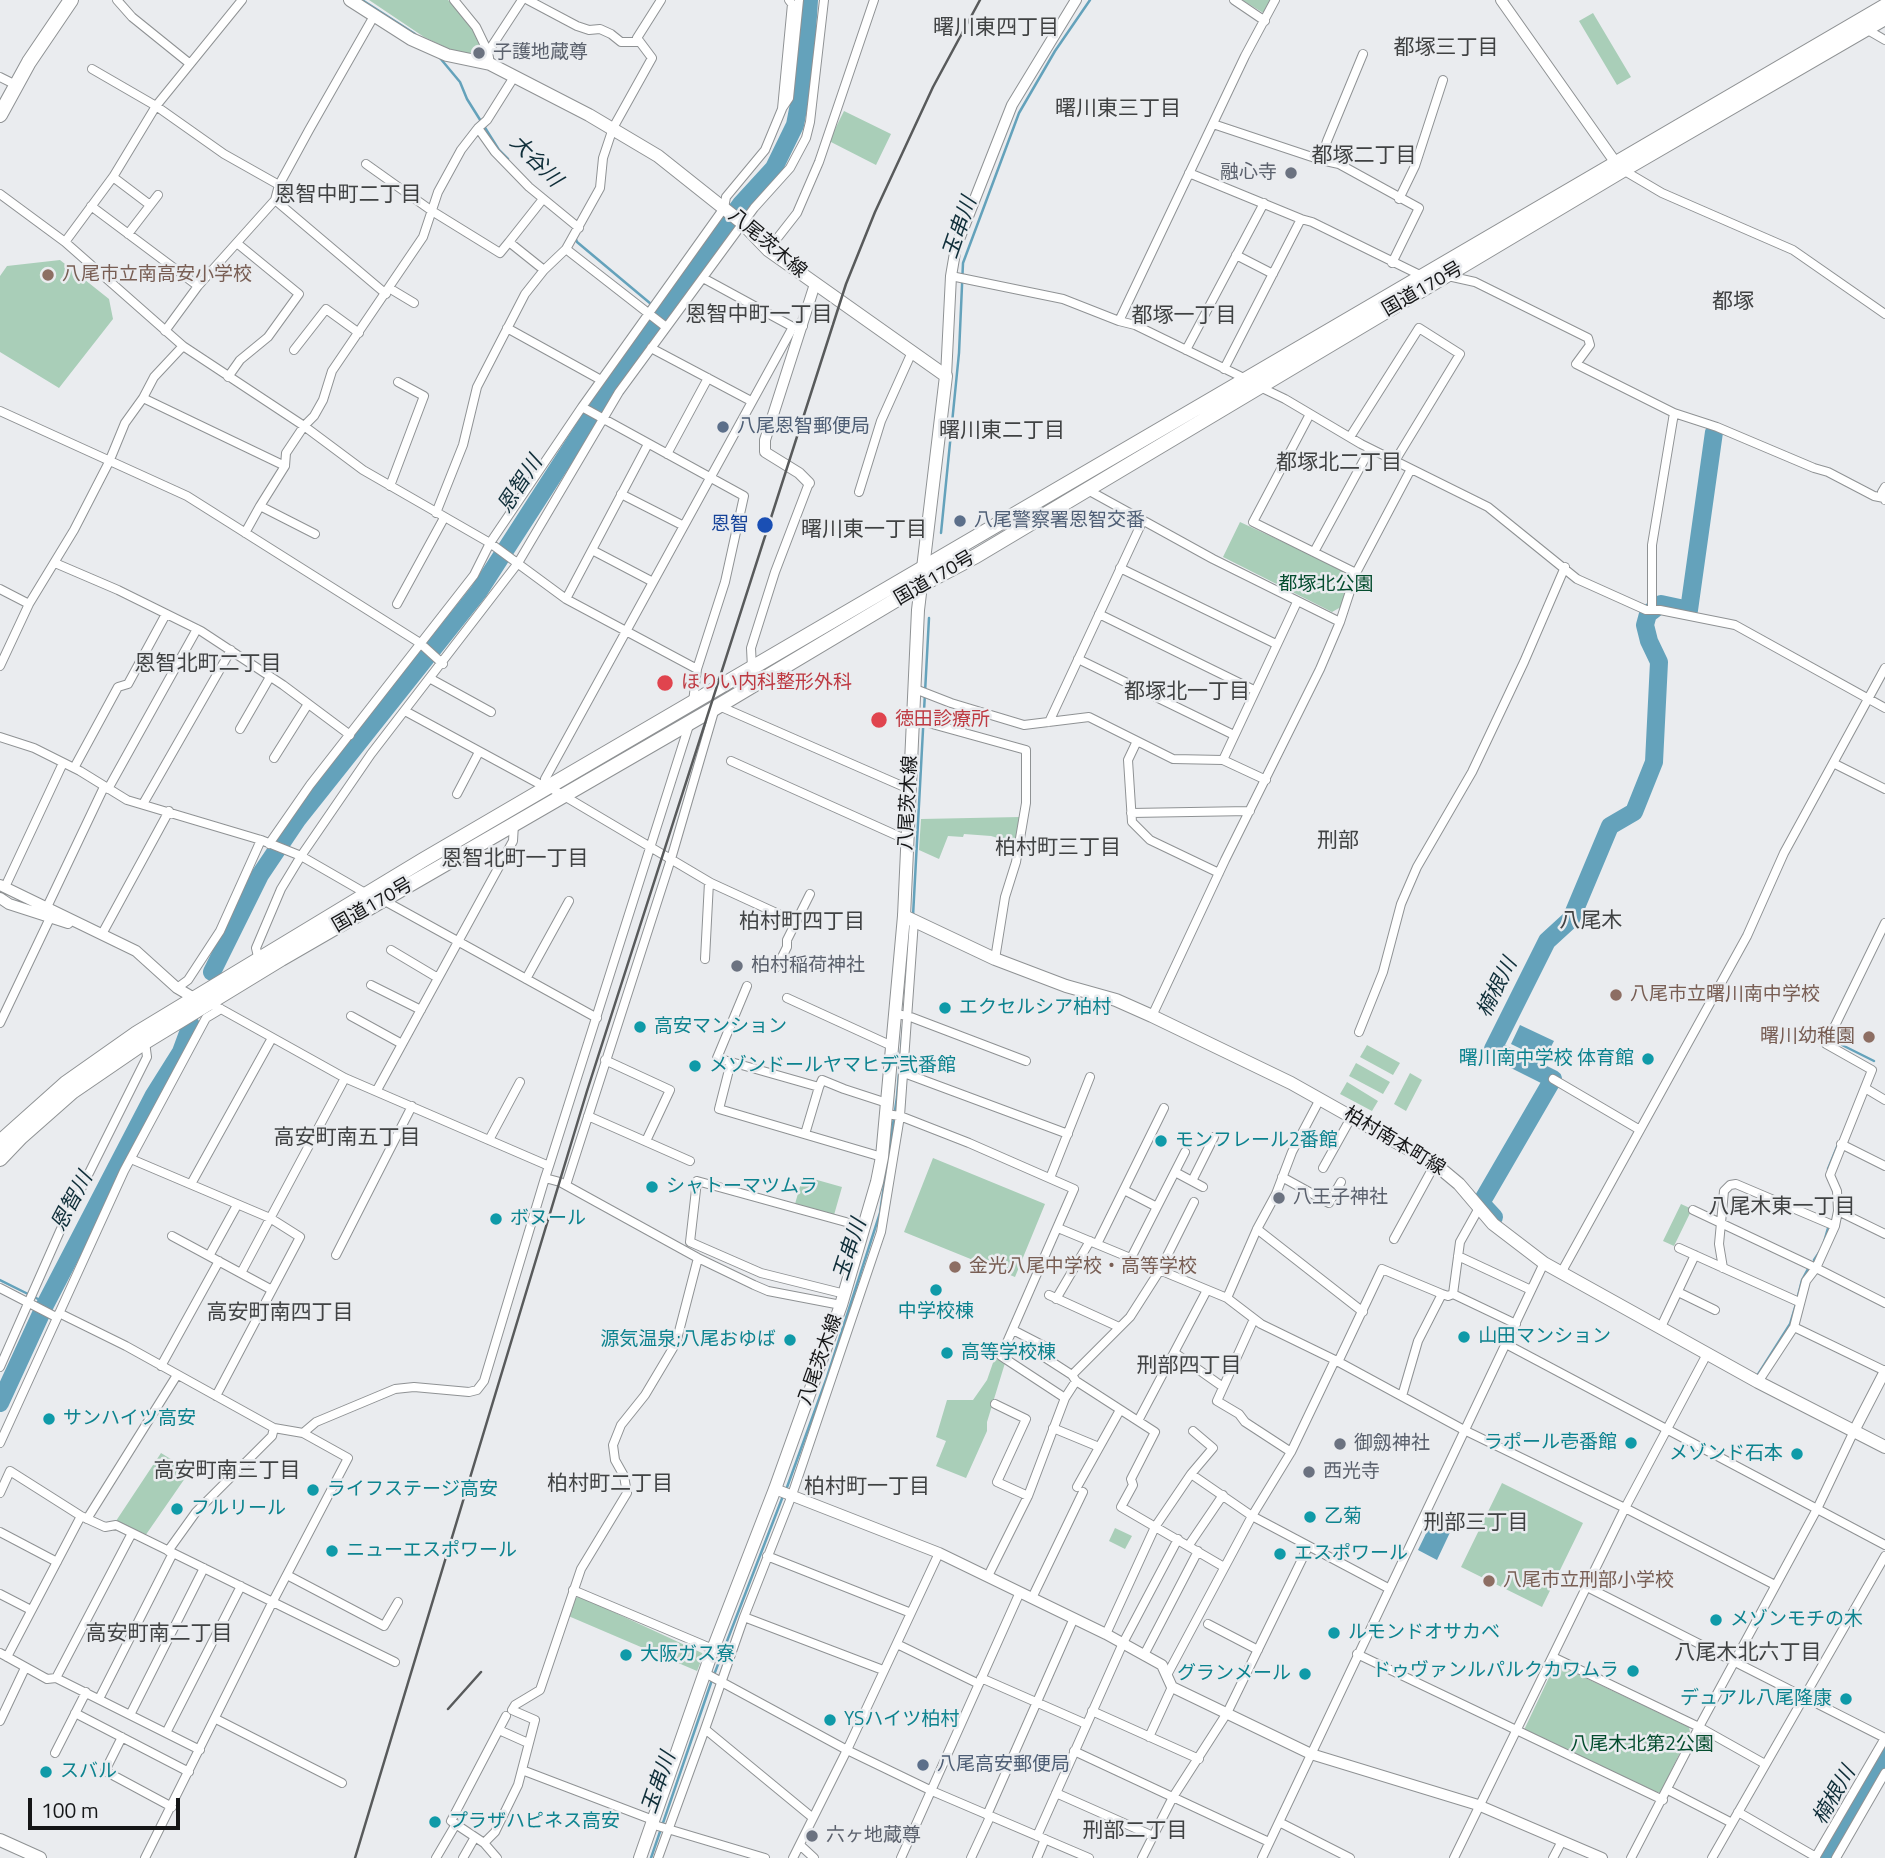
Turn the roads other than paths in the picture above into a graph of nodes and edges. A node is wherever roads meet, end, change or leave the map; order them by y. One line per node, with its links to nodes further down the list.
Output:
1 (71, 0): 31 (highway)
2 (117, 0): 26 (street)
3 (242, 0): 26 (street)
4 (350, 0): 16 (main road, 八尾茨木線)
5 (454, 0): 25 (street)
6 (525, 0): 23 (street); 25 (street)
7 (660, 0): 23 (street)
8 (789, 0): 33 (street)
9 (799, 0): 33 (street)
10 (824, 0): 55 (street)
11 (874, 0): 62 (street)
12 (1076, 0): 67 (street)
13 (1234, 0): 20 (street)
14 (1275, 0): 20 (street)
15 (1501, 0): 40 (street)
16 (364, 4): 18 (main road, 八尾茨木線)
17 (1885, 6): 40 (highway, 国道170号)
18 (374, 16): 25 (main road, 八尾茨木線); 43 (street)
19 (1885, 18): 21 (highway, 国道170号)
20 (1265, 21): 35 (street)
21 (1866, 29): 22 (street); 40 (highway, 国道170号)
22 (1885, 40)
23 (640, 42): 37 (street)
24 (1363, 54): 38 (street)
25 (489, 58): 28 (main road, 八尾茨木線)
26 (189, 63): 32 (street)
27 (92, 69): 32 (street)
28 (514, 76): 36 (street); 37 (main road, 八尾茨木線)
29 (0, 77): 31 (street)
30 (1443, 80): 47 (street)
31 (16, 85): 34 (highway)
32 (156, 106): 42 (street); 43 (street)
33 (782, 109): 52 (street)
34 (0, 114)
35 (1213, 124): 38 (street); 41 (street)
36 (478, 128): 46 (street); 53 (street)
37 (614, 128): 52 (main road, 八尾茨木線); 56 (street)
38 (1321, 160): 47 (street)
39 (366, 164): 53 (street)
40 (1619, 167): 68 (highway, 国道170号); 69 (highway, 国道170号); 76 (street)
41 (1189, 173): 49 (street); 77 (street)
42 (113, 177): 50 (street); 51 (street)
43 (279, 185): 48 (street)
44 (0, 194): 58 (street)
45 (158, 195): 50 (street)
46 (543, 199): 56 (street); 59 (street)
47 (1399, 199): 64 (street)
48 (275, 200): 60 (street); 73 (street)
49 (1264, 203): 54 (street); 63 (street)
50 (150, 205): 57 (street)
51 (91, 206): 57 (street); 58 (street)
52 (726, 209): 55 (main road, 八尾茨木線); 75 (street)
53 (432, 211): 59 (street); 73 (street)
54 (1301, 219): 64 (street); 66 (street)
55 (742, 224): 62 (main road, 八尾茨木線); 70 (street)
56 (579, 228): 61 (street)
57 (128, 234): 72 (street)
58 (65, 242): 81 (street)
59 (509, 242): 65 (street)
60 (238, 244): 72 (street); 90 (street)
61 (566, 249): 65 (street); 75 (street)
62 (768, 250): 71 (main road, 八尾茨木線)
63 (1236, 255): 66 (street); 86 (street)
64 (1392, 262): 68 (street)
65 (544, 270): 80 (street)
66 (1273, 274): 88 (street)
67 (951, 276): 77 (street); 89 (street)
68 (1422, 276): 92 (highway, 国道170号)
69 (1446, 276): 95 (highway, 国道170号); 101 (street)
70 (703, 278): 78 (street); 79 (street)
71 (815, 284): 78 (street); 87 (main road, 八尾茨木線)
72 (198, 286): 81 (street)
73 (387, 291): 74 (street); 82 (street)
74 (414, 303)
75 (647, 313): 79 (street); 93 (street)
76 (1885, 314)
77 (1119, 321): 86 (street)
78 (798, 326): 97 (street); 113 (street)
79 (665, 327): 84 (street)
80 (508, 328): 93 (street); 121 (street)
81 (165, 331): 83 (street)
82 (359, 333): 85 (street); 103 (street)
83 (183, 346): 90 (street); 96 (street)
84 (651, 348): 91 (street); 102 (street)
85 (294, 350)
86 (1186, 350): 88 (street)
87 (912, 352): 89 (main road, 八尾茨木線); 117 (street)
88 (1224, 369): 92 (street)
89 (946, 376): 131 (main road, 八尾茨木線)
90 (228, 377): 103 (street)
91 (708, 378): 97 (street); 107 (street)
92 (1245, 379): 95 (street); 131 (highway, 国道170号)
93 (601, 380): 98 (street)
94 (398, 382): 114 (street)
95 (1261, 388): 100 (street); 116 (highway, 国道170号)
96 (143, 398): 109 (street); 110 (street)
97 (751, 401): 112 (street)
98 (582, 407): 102 (street); 126 (street)
99 (0, 411): 109 (street)
100 (1310, 414): 104 (street); 128 (street)
101 (1674, 414): 119 (street); 142 (street)
102 (601, 420): 105 (street); 129 (street)
103 (304, 426): 110 (street); 114 (street)
104 (1350, 437): 106 (street); 108 (street)
105 (648, 444): 107 (street); 118 (street)
106 (1370, 449): 108 (street); 128 (street)
107 (667, 454): 112 (street)
108 (1395, 461): 111 (street)
109 (109, 462): 124 (street); 130 (street)
110 (285, 466): 120 (street)
111 (1411, 469): 132 (street); 134 (street)
112 (709, 477): 123 (street); 154 (street)
113 (809, 483): 156 (street)
114 (390, 486): 121 (street)
115 (1885, 487): 119 (street)
116 (1086, 489): 122 (street); 136 (highway, 国道170号)
117 (859, 492)
118 (621, 494): 123 (street); 127 (street)
119 (1885, 499)
120 (260, 506): 124 (street); 125 (street)
121 (440, 515): 126 (street); 141 (street)
122 (1143, 520): 133 (street); 139 (street)
123 (682, 525): 135 (street)
124 (245, 534): 148 (street)
125 (315, 534)
126 (491, 545): 129 (street); 148 (street)
127 (592, 550): 135 (street); 138 (street)
128 (1314, 552): 134 (street)
129 (517, 562): 138 (street); 152 (street)
130 (55, 563): 140 (street); 143 (street)
131 (924, 566): 136 (main road, 八尾茨木線); 156 (highway, 国道170号)
132 (1565, 567): 142 (street); 232 (street)
133 (1120, 568): 144 (street); 149 (street)
134 (1356, 573): 145 (street)
135 (653, 582): 147 (street)
136 (921, 585): 156 (highway, 国道170号); 159 (main road, 八尾茨木線)
137 (0, 589): 140 (street)
138 (566, 599): 147 (street)
139 (1297, 602): 145 (street); 149 (street)
140 (29, 604): 153 (street)
141 (397, 604)
142 (1652, 610): 161 (street)
143 (166, 614): 146 (street); 182 (street)
144 (1099, 614): 151 (street); 160 (street)
145 (1340, 622): 183 (street)
146 (197, 629): 150 (street); 184 (street)
147 (626, 632): 154 (street); 185 (street)
148 (421, 644): 152 (street); 172 (street)
149 (1276, 644): 160 (street)
150 (230, 650): 157 (street); 190 (street)
151 (1078, 659): 170 (street); 173 (street)
152 (442, 662): 158 (street)
153 (0, 666)
154 (696, 668): 162 (street)
155 (1885, 668): 161 (street)
156 (755, 675): 162 (highway, 国道170号); 164 (highway, 国道170号)
157 (270, 677): 163 (street); 171 (street)
158 (430, 679): 166 (street); 167 (street)
159 (915, 689): 168 (main road, 八尾茨木線); 170 (street)
160 (1254, 690): 173 (street)
161 (1868, 700): 165 (street); 181 (street)
162 (693, 702): 185 (highway, 国道170号)
163 (308, 704): 172 (street); 177 (street)
164 (717, 707): 169 (highway, 国道170号); 186 (street); 199 (street)
165 (1885, 708)
166 (405, 711): 176 (street); 198 (street)
167 (491, 712)
168 (914, 719): 186 (main road, 八尾茨木線); 216 (street)
169 (690, 722): 189 (highway, 国道170号); 197 (street)
170 (1049, 722): 175 (street)
171 (240, 729)
172 (350, 735): 196 (street)
173 (1234, 735): 178 (street)
174 (0, 737): 180 (street)
175 (1137, 741): 178 (street); 193 (street)
176 (479, 752): 185 (street); 188 (street)
177 (274, 758)
178 (1223, 760): 183 (street)
179 (732, 761): 195 (street)
180 (63, 763): 182 (street); 202 (street)
181 (1833, 763): 187 (street); 255 (street)
182 (74, 768): 184 (street)
183 (1266, 780): 192 (street)
184 (106, 788): 190 (street); 208 (street)
185 (548, 788): 189 (street); 203 (highway, 国道170号)
186 (909, 789): 195 (main road, 八尾茨木線)
187 (1885, 789)
188 (457, 794)
189 (564, 796): 194 (highway, 国道170号); 197 (street)
190 (143, 804): 191 (street)
191 (169, 811): 196 (street); 212 (street)
192 (1250, 811): 193 (street); 200 (street)
193 (1131, 813): 200 (street)
194 (514, 824): 206 (highway, 国道170号); 213 (street)
195 (907, 839): 209 (main road, 八尾茨木線)
196 (267, 843): 198 (street); 223 (street)
197 (651, 847): 199 (street); 230 (street)
198 (301, 856): 203 (street); 217 (street)
199 (671, 859): 201 (street); 237 (street)
200 (1219, 873): 229 (street)
201 (709, 882): 210 (street); 215 (street)
202 (2, 886): 208 (street)
203 (367, 894): 217 (highway, 国道170号)
204 (810, 894): 210 (street)
205 (0, 898): 208 (street)
206 (383, 900): 213 (street); 225 (highway, 国道170号)
207 (569, 901): 220 (street)
208 (48, 913): 212 (street); 231 (street)
209 (909, 918): 216 (main road, 柏村南本町線); 227 (main road, 八尾茨木線)
210 (796, 922): 218 (street)
211 (1885, 923): 246 (street)
212 (99, 933): 223 (street)
213 (458, 942): 219 (street); 220 (street)
214 (391, 950): 219 (street)
215 (705, 959)
216 (995, 959): 229 (main road, 柏村南本町線)
217 (259, 961): 225 (highway, 国道170号)
218 (777, 967)
219 (438, 978): 226 (street)
220 (526, 979): 230 (street)
221 (372, 985): 226 (street)
222 (747, 986): 239 (street)
223 (177, 988): 225 (street)
224 (787, 998): 236 (street)
225 (199, 1002): 233 (street); 234 (highway, 国道170号); 261 (highway, 国道170号); 266 (street)
226 (421, 1010): 235 (street)
227 (902, 1015): 236 (main road, 八尾茨木線); 238 (street); 240 (street)
228 (351, 1016): 235 (street)
229 (1152, 1016): 248 (main road, 柏村南本町線)
230 (597, 1018): 269 (street)
231 (0, 1023)
232 (1359, 1031)
233 (272, 1038): 242 (street); 278 (street)
234 (145, 1042): 265 (highway, 国道170号); 320 (street)
235 (402, 1044): 247 (street)
236 (892, 1046): 252 (main road, 八尾茨木線)
237 (606, 1060): 253 (street); 260 (street)
238 (1026, 1061)
239 (732, 1062): 245 (street); 256 (street)
240 (904, 1073): 252 (street); 257 (street)
241 (1090, 1077): 257 (street)
242 (345, 1078): 247 (street); 288 (street)
243 (1553, 1079): 255 (street)
244 (520, 1082): 259 (street)
245 (819, 1087): 252 (street); 256 (street)
246 (1864, 1088): 249 (street); 262 (street)
247 (377, 1090): 250 (street)
248 (1320, 1099): 254 (main road, 柏村南本町線); 273 (street)
249 (1885, 1100)
250 (412, 1106): 259 (street); 300 (street)
251 (1164, 1108): 281 (street)
252 (892, 1113): 264 (main road, 八尾茨木線); 275 (street); 362 (street)
253 (587, 1116): 260 (street); 279 (street)
254 (1352, 1116): 268 (main road, 柏村南本町線); 271 (street)
255 (1640, 1130): 311 (street)
256 (804, 1134): 264 (street)
257 (1068, 1134): 275 (street)
258 (1214, 1137): 276 (street)
259 (489, 1140): 269 (street)
260 (646, 1141): 267 (street)
261 (0, 1142)
262 (1841, 1144): 270 (street); 287 (street)
263 (1185, 1152): 272 (street)
264 (882, 1157): 291 (main road, 八尾茨木線)
265 (0, 1158)
266 (131, 1158): 278 (street); 326 (street)
267 (690, 1161)
268 (1435, 1164): 285 (main road, 柏村南本町線); 296 (street)
269 (549, 1166): 274 (street)
270 (1885, 1166)
271 (1323, 1168)
272 (1175, 1172): 276 (street); 284 (street)
273 (1282, 1177): 277 (street); 293 (street)
274 (545, 1178): 279 (street); 356 (street)
275 (1050, 1178): 292 (street)
276 (1192, 1181): 280 (street)
277 (1341, 1182)
278 (191, 1185): 288 (street)
279 (566, 1185): 303 (street)
280 (1203, 1186)
281 (1124, 1190): 284 (street); 297 (street)
282 (1195, 1202): 309 (street)
283 (236, 1207): 299 (street)
284 (1157, 1207): 304 (street)
285 (1479, 1208): 302 (street); 306 (main road, 柏村南本町線)
286 (1693, 1210): 289 (street)
287 (1838, 1211): 290 (street); 294 (street)
288 (270, 1218): 310 (street); 313 (street)
289 (1721, 1223): 290 (street); 307 (street); 308 (street)
290 (1835, 1226): 308 (street)
291 (864, 1227): 321 (main road, 八尾茨木線); 321 (street)
292 (1058, 1228): 297 (street); 332 (street)
293 (1257, 1229): 319 (street); 325 (street)
294 (1885, 1234)
295 (172, 1236): 299 (street)
296 (1394, 1239)
297 (1094, 1242): 304 (street); 330 (street)
298 (1679, 1248): 301 (street)
299 (209, 1255): 305 (street)
300 (336, 1255)
301 (1695, 1255): 307 (street); 316 (street)
302 (1458, 1256): 315 (street); 318 (street)
303 (698, 1258): 321 (street); 391 (street)
304 (1131, 1258): 309 (street)
305 (219, 1261): 310 (street); 337 (street)
306 (1544, 1263): 311 (main road, 柏村南本町線); 315 (street)
307 (1723, 1268): 322 (street)
308 (1816, 1268): 322 (street); 323 (street)
309 (1160, 1270): 314 (street); 330 (street)
310 (241, 1273): 313 (street)
311 (1561, 1273): 331 (main road, 柏村南本町線)
312 (0, 1288): 320 (street)
313 (272, 1290): 344 (street)
314 (1207, 1290): 319 (street); 334 (street)
315 (1531, 1290): 328 (street)
316 (1678, 1292): 324 (street); 331 (street)
317 (1442, 1294): 318 (street); 325 (street); 345 (street)
318 (1453, 1294): 328 (street)
319 (1227, 1298): 327 (street)
320 (30, 1299): 326 (street); 338 (street)
321 (843, 1299): 362 (main road, 八尾茨木線)
322 (1800, 1302): 329 (street)
323 (1885, 1303)
324 (1715, 1310)
325 (1363, 1312): 336 (street)
326 (58, 1315): 337 (street); 357 (street)
327 (1254, 1319): 336 (street); 343 (street)
328 (1516, 1324): 333 (street)
329 (1794, 1326): 339 (street); 342 (street)
330 (1119, 1327): 341 (street)
331 (1660, 1329): 335 (main road, 柏村南本町線)
332 (1013, 1331): 341 (street); 346 (street)
333 (1506, 1344): 352 (street); 353 (street)
334 (1175, 1353): 343 (street); 349 (street)
335 (1707, 1354): 342 (main road, 柏村南本町線); 352 (street)
336 (1336, 1361): 345 (street); 360 (street)
337 (161, 1366): 340 (street)
338 (0, 1367)
339 (1885, 1371): 355 (street)
340 (177, 1375): 344 (street); 369 (street)
341 (1074, 1378): 346 (street); 348 (street)
342 (1758, 1382): 355 (main road, 柏村南本町線)
343 (1223, 1387): 360 (street)
344 (216, 1396): 350 (street)
345 (1402, 1396): 353 (street)
346 (1065, 1398): 351 (street)
347 (995, 1404): 364 (street)
348 (1120, 1410): 349 (street); 358 (street)
349 (1138, 1421): 370 (street)
350 (274, 1428): 356 (street); 378 (street)
351 (1053, 1428): 358 (street); 364 (street)
352 (1666, 1429): 366 (street); 367 (street)
353 (1464, 1430): 366 (street); 390 (street)
354 (1193, 1431): 361 (street)
355 (1854, 1431): 359 (main road, 柏村南本町線); 367 (street)
356 (303, 1433): 385 (street)
357 (0, 1443)
358 (1099, 1447): 394 (street)
359 (1885, 1447)
360 (1291, 1452): 368 (street)
361 (1191, 1474): 365 (street); 370 (street)
362 (784, 1492): 379 (street); 380 (street); 405 (main road, 八尾茨木線)
363 (0, 1493): 369 (street)
364 (1028, 1496): 386 (street)
365 (1223, 1496): 368 (street); 374 (street)
366 (1625, 1508): 387 (street); 389 (street)
367 (1817, 1509): 375 (street); 387 (street)
368 (1252, 1516): 376 (street); 383 (street)
369 (84, 1518): 372 (street); 382 (street)
370 (1155, 1527): 373 (street); 402 (street)
371 (0, 1532): 382 (street)
372 (132, 1533): 378 (street); 417 (street)
373 (1178, 1539): 374 (street); 403 (street)
374 (1189, 1545): 377 (street)
375 (1885, 1545)
376 (1308, 1547): 390 (street); 406 (street)
377 (1198, 1551): 383 (street); 409 (street)
378 (171, 1552): 384 (street); 422 (street)
379 (939, 1553): 386 (street); 398 (street)
380 (767, 1556): 398 (street); 399 (street)
381 (1885, 1556): 421 (street)
382 (57, 1562): 397 (street)
383 (1224, 1567): 415 (street)
384 (204, 1568): 388 (street); 427 (street)
385 (287, 1575): 395 (street); 396 (street)
386 (988, 1576): 392 (street)
387 (1775, 1585): 412 (street)
388 (241, 1586): 396 (street); 436 (street)
389 (1587, 1587): 410 (street); 412 (street)
390 (1388, 1588): 407 (street)
391 (573, 1590): 405 (street); 440 (street)
392 (1020, 1592): 394 (street); 418 (street)
393 (0, 1594): 397 (street)
394 (1031, 1598): 400 (street)
395 (398, 1602)
396 (272, 1603): 411 (street); 429 (street)
397 (31, 1610): 408 (street)
398 (911, 1613): 404 (street)
399 (744, 1617): 414 (street); 416 (street)
400 (1074, 1618): 402 (street); 423 (street)
401 (1208, 1624): 406 (street)
402 (1107, 1634): 403 (street)
403 (1123, 1643): 409 (street); 424 (street)
404 (897, 1644): 414 (street); 418 (street)
405 (713, 1649): 416 (main road, 八尾茨木線)
406 (1258, 1650): 426 (street)
407 (1357, 1654): 435 (street); 445 (street)
408 (3, 1655): 413 (street)
409 (1144, 1656): 415 (street)
410 (1553, 1657): 432 (street); 435 (street)
411 (395, 1662)
412 (1736, 1662): 421 (street); 432 (street)
413 (25, 1668): 417 (street); 430 (street)
414 (883, 1670): 442 (street)
415 (1167, 1675): 419 (street)
416 (713, 1677): 433 (street); 442 (street); 465 (main road, 八尾茨木線)
417 (56, 1678): 420 (street)
418 (980, 1681): 423 (street); 453 (street)
419 (1172, 1687): 426 (street); 438 (street)
420 (86, 1692): 422 (street); 425 (street)
421 (1804, 1696): 439 (street); 447 (street)
422 (99, 1699): 427 (street)
423 (1036, 1702): 431 (street); 460 (street)
424 (1092, 1711): 431 (street); 438 (street)
425 (75, 1713): 437 (street); 444 (street)
426 (1227, 1713): 445 (street); 446 (street)
427 (130, 1715): 436 (street)
428 (506, 1716): 434 (street)
429 (216, 1719): 441 (street); 451 (street)
430 (0, 1721)
431 (1086, 1724): 443 (street)
432 (1699, 1727): 447 (street); 452 (street)
433 (705, 1729): 461 (street); 465 (street)
434 (499, 1730): 440 (street); 464 (street)
435 (1516, 1730): 456 (street); 457 (street)
436 (166, 1733): 441 (street)
437 (122, 1737): 449 (street); 458 (street)
438 (1149, 1737): 446 (street)
439 (1885, 1738): 496 (street)
440 (528, 1743): 448 (street)
441 (200, 1750): 449 (street)
442 (847, 1750): 453 (street); 461 (street)
443 (1074, 1751): 454 (street); 455 (street)
444 (55, 1753)
445 (1311, 1754): 457 (street); 462 (street)
446 (1199, 1759): 455 (street)
447 (1765, 1764): 459 (street)
448 (522, 1770): 465 (street); 472 (street)
449 (189, 1772): 458 (street)
450 (1885, 1774): 497 (street)
451 (342, 1783)
452 (1668, 1790): 456 (street); 463 (street)
453 (932, 1791): 460 (street); 484 (street)
454 (1056, 1793): 466 (street); 468 (street)
455 (1173, 1797): 466 (street); 471 (street)
456 (1663, 1800): 494 (street)
457 (1478, 1805): 470 (street); 491 (street)
458 (172, 1807): 475 (street)
459 (1738, 1812): 463 (street); 496 (street)
460 (988, 1816): 468 (street); 485 (street)
461 (813, 1818): 473 (street)
462 (1279, 1822): 471 (street); 490 (street)
463 (1732, 1823): 495 (street)
464 (456, 1824): 467 (street); 476 (street)
465 (659, 1826): 479 (main road, 八尾茨木線); 480 (street); 481 (street)
466 (1153, 1836): 488 (street)
467 (475, 1837): 472 (street); 477 (street)
468 (1041, 1838): 486 (street); 487 (street)
469 (0, 1840): 474 (main road)
470 (1562, 1841): 492 (street); 493 (street)
471 (1269, 1842): 489 (street)
472 (484, 1843): 478 (street)
473 (800, 1845): 482 (street); 483 (street)
474 (40, 1858)
475 (145, 1858)
476 (436, 1858)
477 (463, 1858)
478 (497, 1858)
479 (640, 1858)
480 (658, 1858)
481 (765, 1858)
482 (793, 1858)
483 (814, 1858)
484 (901, 1858)
485 (971, 1858)
486 (1037, 1858)
487 (1089, 1858)
488 (1142, 1858)
489 (1262, 1858)
490 (1350, 1858)
491 (1454, 1858)
492 (1553, 1858)
493 (1602, 1858)
494 (1631, 1858)
495 (1712, 1858)
496 (1815, 1858)
497 (1836, 1858)

